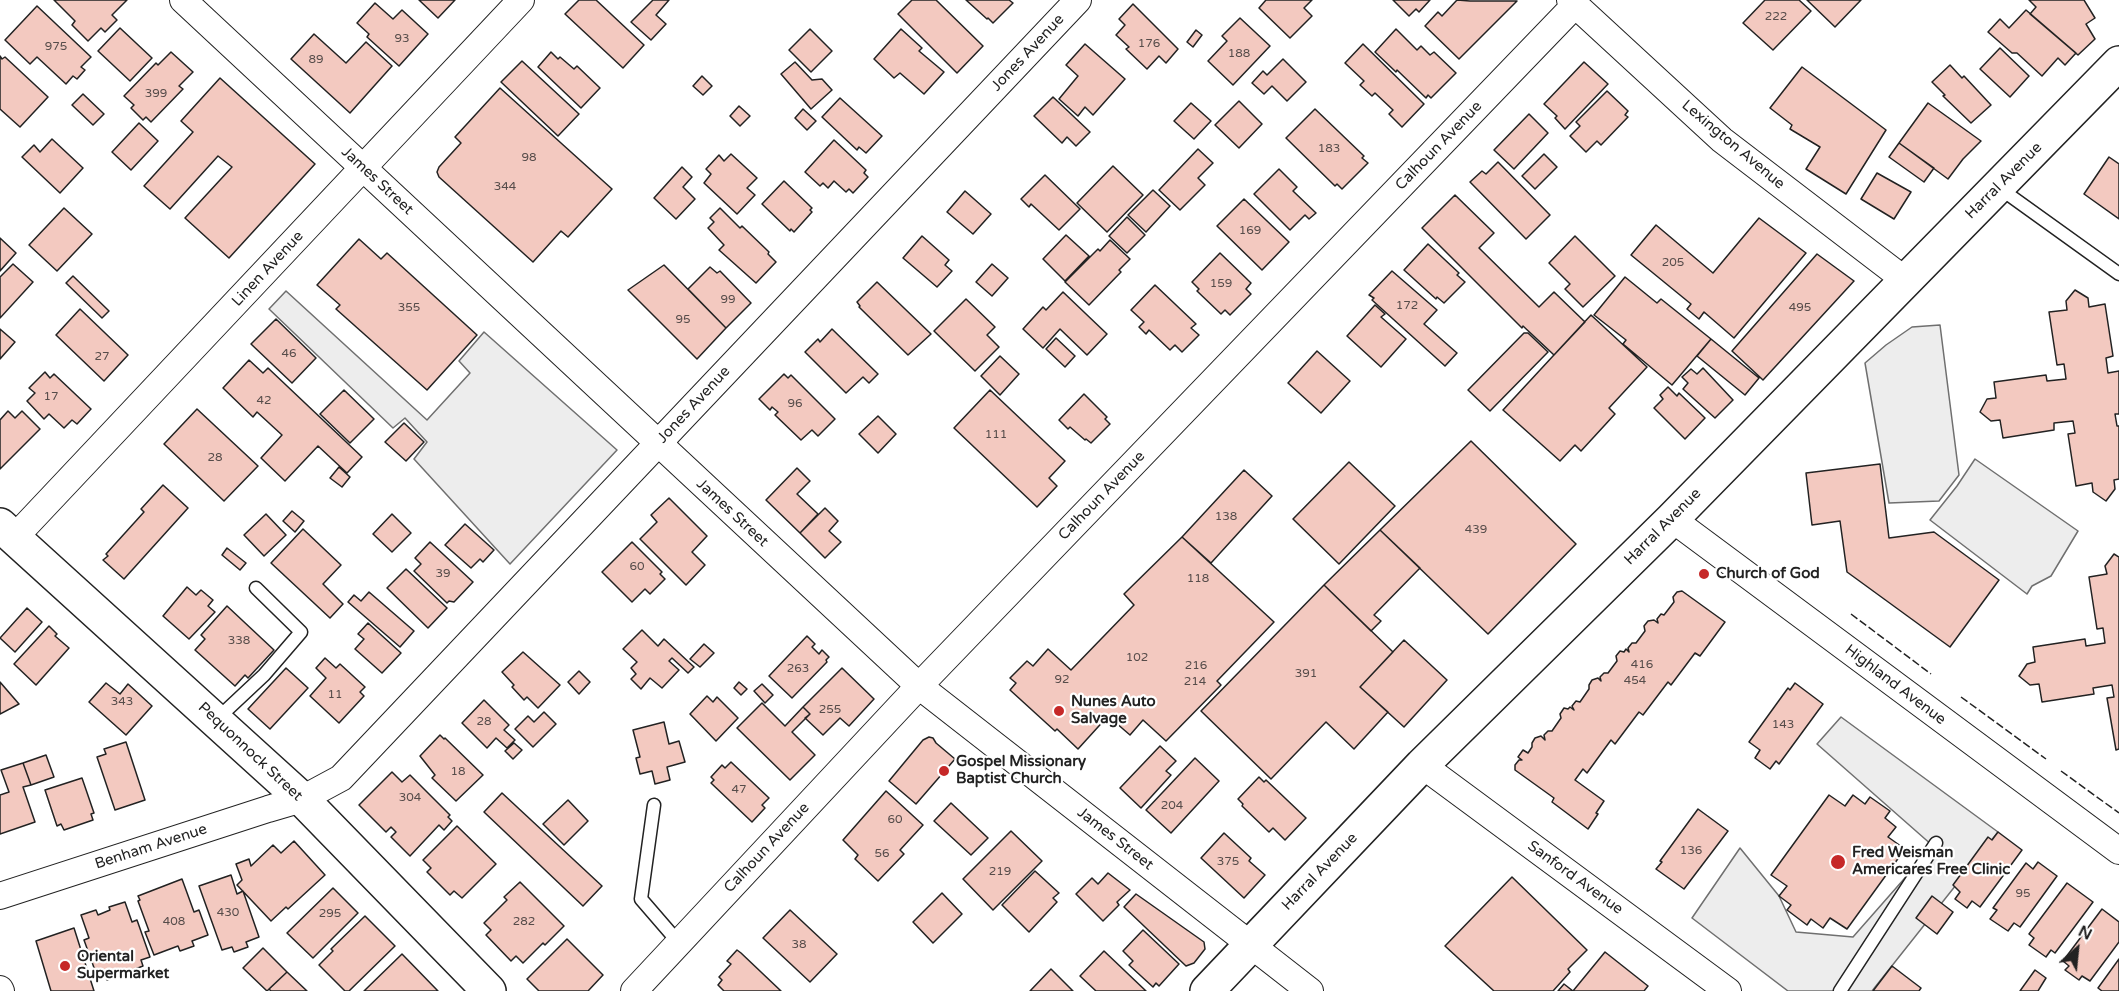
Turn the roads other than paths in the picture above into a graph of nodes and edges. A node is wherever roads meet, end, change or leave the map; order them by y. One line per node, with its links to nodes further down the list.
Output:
1 (183, 0): 6 (street, James Street)
2 (521, 0): 6 (street, Linen Avenue)
3 (1078, 0): 10 (street, Jones Avenue)
4 (1572, 2): 9 (street, Lexington Avenue); 14 (street, Calhoun Avenue)
5 (2119, 63): 7 (street, Harral Avenue)
6 (363, 168): 10 (street, James Street); 12 (street, Linen Avenue)
7 (1998, 187): 8 (lane); 9 (street, Harral Avenue)
8 (2119, 274)
9 (1905, 280): 11 (street, Harral Avenue)
10 (657, 444): 14 (street, James Street); 17 (street, Jones Avenue)
11 (1672, 519): 16 (street, Harral Avenue); 20 (street, Highland Avenue)
12 (7, 531): 15 (street, Pequonnock Street)
13 (256, 588): 15 (lane)
14 (919, 686): 22 (street, Calhoun Avenue); 23 (street, James Street)
15 (215, 721): 17 (street, Pequonnock Street)
16 (1422, 765): 23 (street, Harral Avenue); 28 (street, Sanford Avenue)
17 (302, 800): 21 (street, Benham Avenue); 24 (street, Pequonnock Street)
18 (654, 805): 22 (lane)
19 (1936, 843): 29 (lane)
20 (2119, 851)
21 (0, 896)
22 (679, 943): 25 (street, Calhoun Avenue)
23 (1250, 945): 26 (street, Harral Avenue); 27 (street, James Street)
24 (489, 991)
25 (634, 991)
26 (1207, 991)
27 (1310, 991)
28 (1728, 991)
29 (1840, 991)

